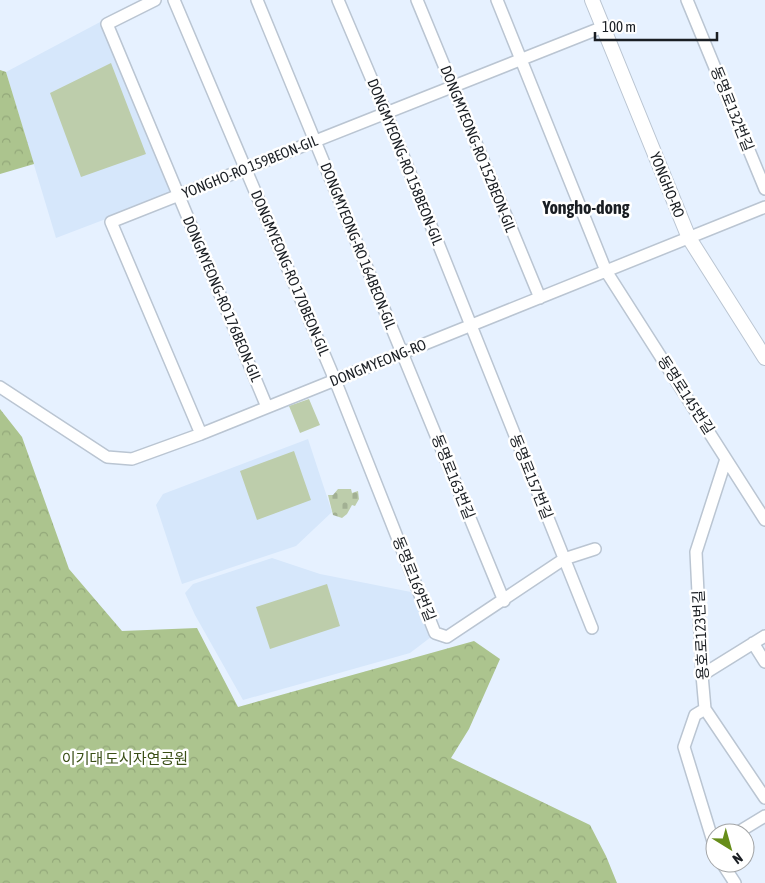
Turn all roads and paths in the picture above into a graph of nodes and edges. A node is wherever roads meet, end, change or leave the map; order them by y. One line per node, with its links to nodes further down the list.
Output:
1 (155, 0): 16 (street, DONGMYEONG-RO 176BEON-GIL)
2 (174, 0): 14 (street, DONGMYEONG-RO 170BEON-GIL)
3 (257, 0): 13 (street, DONGMYEONG-RO 164BEON-GIL)
4 (338, 0): 12 (street, DONGMYEONG-RO 158BEON-GIL)
5 (417, 0): 11 (street, DONGMYEONG-RO 152BEON-GIL)
6 (497, 0): 10 (street, 동명로145번길)
7 (592, 0): 9 (main road, YONGHO-RO)
8 (687, 0): 15 (street, 동명로132번길)
9 (603, 27): 10 (street, YONGHO-RO 159BEON-GIL); 18 (main road, YONGHO-RO)
10 (522, 59): 11 (street, YONGHO-RO 159BEON-GIL); 19 (street, 동명로145번길)
11 (453, 86): 12 (street, YONGHO-RO 159BEON-GIL); 20 (street, DONGMYEONG-RO 152BEON-GIL)
12 (386, 113): 13 (street, YONGHO-RO 159BEON-GIL); 21 (street, DONGMYEONG-RO 158BEON-GIL)
13 (315, 141): 14 (street, YONGHO-RO 159BEON-GIL); 22 (street, DONGMYEONG-RO 164BEON-GIL)
14 (246, 169): 16 (street, YONGHO-RO 159BEON-GIL); 24 (street, DONGMYEONG-RO 170BEON-GIL)
15 (765, 189)
16 (179, 195): 26 (street, DONGMYEONG-RO 176BEON-GIL); 27 (street, YONGHO-RO 159BEON-GIL)
17 (765, 207): 18 (street, DONGMYEONG-RO)
18 (689, 238): 19 (street, DONGMYEONG-RO); 23 (main road, YONGHO-RO)
19 (606, 271): 20 (street, DONGMYEONG-RO); 28 (street, 동명로145번길)
20 (540, 298): 21 (street, DONGMYEONG-RO)
21 (471, 326): 22 (street, DONGMYEONG-RO); 31 (street, 동명로157번길)
22 (402, 353): 24 (street, DONGMYEONG-RO); 32 (street, 동명로163번길)
23 (765, 358)
24 (335, 380): 26 (street, DONGMYEONG-RO); 32 (street, 동명로169번길)
25 (0, 387): 27 (street, DONGMYEONG-RO)
26 (267, 407): 27 (street, DONGMYEONG-RO)
27 (201, 434)
28 (726, 459): 29 (street, 동명로145번길); 37 (street, 용호로123번길)
29 (765, 520)
30 (595, 549): 31 (street, 동명로169번길)
31 (564, 560): 32 (street, 동명로169번길); 33 (street, 동명로157번길)
32 (504, 601)
33 (592, 628)
34 (765, 636): 35 (street)
35 (753, 643): 36 (street); 37 (street)
36 (765, 662)
37 (702, 675): 38 (street, 용호로123번길)
38 (706, 709): 39 (street, 용호로123번길); 41 (street)
39 (765, 798)
40 (765, 816): 42 (street)
41 (708, 823)
42 (753, 823)

